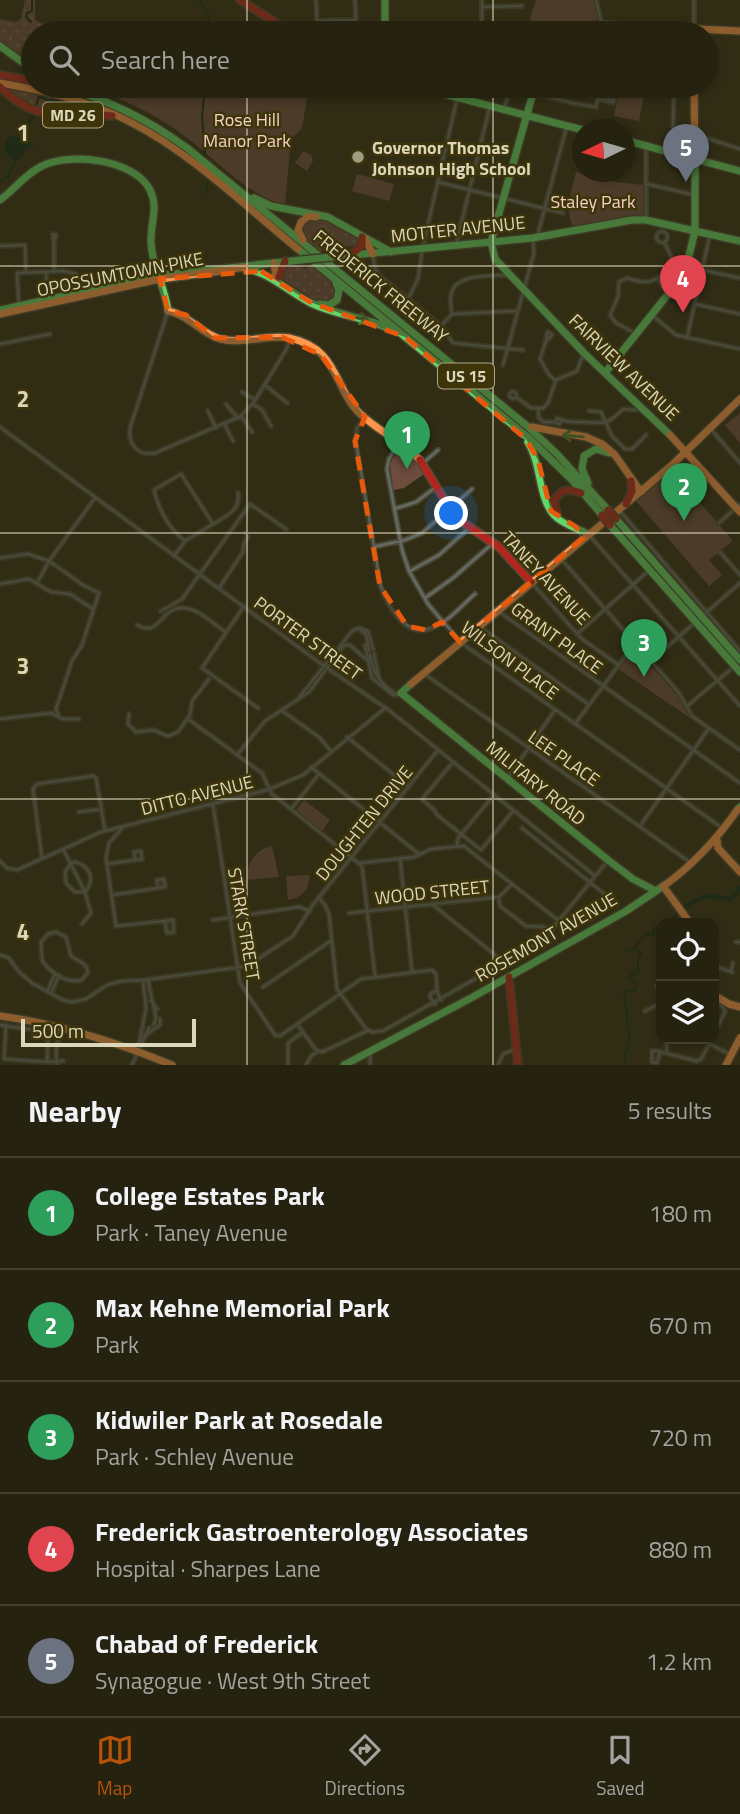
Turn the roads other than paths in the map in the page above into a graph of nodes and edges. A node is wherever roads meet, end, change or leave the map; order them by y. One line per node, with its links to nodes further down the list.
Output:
1 (240, 0): 10 (main road)
2 (316, 0): 3 (street)
3 (355, 0)
4 (386, 0): 11 (main road)
5 (482, 0): 9 (street)
6 (596, 0): 13 (street)
7 (694, 0): 14 (street)
8 (522, 6): 9 (street)
9 (482, 7): 12 (street)
10 (273, 21)
11 (385, 21)
12 (480, 21)
13 (601, 21)
14 (694, 21)
15 (719, 31): 16 (main road)
16 (740, 31)
17 (0, 46): 18 (main road)
18 (21, 61)
19 (0, 75): 20 (main road)
20 (21, 79)
21 (2, 85): 22 (main road, US 15); 37 (main road, MD 26)
22 (21, 89)
23 (70, 98): 37 (main road, US 15)
24 (99, 98): 46 (main road, FREDERICK FREEWAY / US 15)
25 (459, 98): 32 (main road); 44 (street)
26 (507, 98): 33 (street)
27 (532, 98): 34 (main road)
28 (565, 98): 29 (street)
29 (601, 98)
30 (674, 98): 38 (street)
31 (694, 98): 38 (main road)
32 (490, 106): 33 (main road); 47 (street)
33 (504, 110): 34 (main road)
34 (527, 115): 35 (main road); 49 (main road)
35 (567, 125): 36 (main road); 51 (street)
36 (572, 127)
37 (151, 132): 76 (main road, FREDERICK FREEWAY / US 15)
38 (695, 133): 41 (street); 42 (main road)
39 (635, 143): 40 (main road)
40 (646, 146): 42 (main road); 45 (street)
41 (740, 149)
42 (695, 159): 43 (main road); 48 (main road)
43 (740, 171)
44 (438, 181): 47 (street); 64 (street)
45 (647, 184): 48 (street); 53 (street)
46 (236, 188): 56 (main road); 65 (main road, FREDERICK FREEWAY / US 15)
47 (469, 190): 49 (street); 63 (street)
48 (695, 195): 54 (main road)
49 (503, 199): 51 (street); 60 (main road)
50 (0, 200): 80 (main road)
51 (544, 208): 52 (street); 57 (street)
52 (563, 214)
53 (646, 220): 54 (main road, MOTTER AVENUE); 57 (main road, MOTTER AVENUE)
54 (695, 231): 55 (main road, MOTTER AVENUE); 87 (main road)
55 (710, 234): 59 (main road, MOTTER AVENUE); 73 (street)
56 (366, 238): 65 (main road); 66 (main road); 67 (main road); 68 (main road)
57 (535, 238): 60 (main road, MOTTER AVENUE); 86 (street)
58 (54, 239): 75 (street)
59 (740, 241)
60 (491, 242): 63 (main road, MOTTER AVENUE); 79 (main road, FAIRVIEW AVENUE)
61 (664, 242): 82 (street)
62 (0, 246): 77 (street)
63 (456, 247): 64 (main road, MOTTER AVENUE)
64 (423, 250): 66 (main road, MOTTER AVENUE); 89 (street)
65 (313, 252): 130 (main road, FREDERICK FREEWAY / US 15)
66 (391, 252): 67 (main road, MOTTER AVENUE)
67 (373, 254): 68 (main road, MOTTER AVENUE); 89 (street)
68 (350, 255): 69 (main road, MOTTER AVENUE, bridge)
69 (300, 260): 70 (main road, OPOSSUMTOWN PIKE)
70 (285, 261): 71 (main road, OPOSSUMTOWN PIKE); 81 (main road)
71 (274, 265): 72 (main road, OPOSSUMTOWN PIKE); 81 (main road)
72 (245, 267): 80 (main road, OPOSSUMTOWN PIKE); 81 (main road)
73 (702, 270): 83 (street); 90 (street)
74 (46, 271): 75 (street); 77 (street); 85 (street)
75 (54, 271): 78 (street)
76 (324, 271): 81 (main road); 102 (main road, FREDERICK FREEWAY / US 15)
77 (26, 272): 91 (street)
78 (76, 274)
79 (508, 275): 86 (main road, FAIRVIEW AVENUE); 95 (street)
80 (159, 277): 91 (main road, OPOSSUMTOWN PIKE); 92 (main road)
81 (277, 277): 102 (main road, one-way to 102)
82 (657, 278): 87 (street); 100 (street)
83 (740, 278)
84 (64, 286): 85 (street)
85 (47, 287): 88 (street)
86 (524, 291): 93 (street); 109 (main road, FAIRVIEW AVENUE)
87 (668, 292): 97 (main road)
88 (47, 293)
89 (408, 299): 98 (street)
90 (694, 304): 96 (street); 104 (street)
91 (20, 308): 94 (main road, OPOSSUMTOWN PIKE)
92 (168, 311): 101 (main road, TANEY AVENUE); 132 (street)
93 (518, 311): 95 (street); 106 (street)
94 (0, 312)
95 (452, 313): 98 (street)
96 (740, 314)
97 (652, 315): 100 (main road); 104 (street)
98 (441, 326): 106 (street)
99 (50, 334): 105 (street)
100 (634, 334): 111 (main road)
101 (290, 338): 113 (street); 125 (main road, TANEY AVENUE)
102 (405, 338): 126 (main road, FREDERICK FREEWAY / US 15)
103 (547, 338): 112 (street)
104 (687, 338): 108 (street)
105 (0, 344)
106 (508, 348): 107 (street); 110 (street)
107 (523, 349)
108 (740, 349)
109 (584, 356): 111 (main road, FAIRVIEW AVENUE); 112 (street)
110 (503, 365)
111 (605, 373): 120 (main road, FAIRVIEW AVENUE)
112 (556, 380): 121 (street)
113 (265, 385): 117 (street); 118 (street)
114 (243, 392): 117 (street)
115 (516, 397): 121 (street)
116 (740, 399): 133 (main road)
117 (254, 402): 124 (street); 129 (street)
118 (287, 403)
119 (226, 404): 124 (street)
120 (639, 407): 127 (street); 139 (main road, FAIRVIEW AVENUE)
121 (538, 409): 127 (street)
122 (208, 411): 132 (street)
123 (589, 411): 127 (street)
124 (239, 417): 128 (street); 134 (street)
125 (365, 417): 137 (main road, TANEY AVENUE); 165 (street)
126 (511, 423): 148 (main road, FREDERICK FREEWAY / US 15); 161 (main road)
127 (607, 423): 135 (street)
128 (225, 425): 132 (street); 136 (street)
129 (271, 426)
130 (527, 426): 144 (main road, one-way to 130); 148 (main road, FREDERICK FREEWAY / US 15)
131 (0, 427): 149 (street, PORTER STREET)
132 (216, 428)
133 (709, 428): 139 (main road); 141 (street)
134 (252, 432)
135 (646, 435)
136 (233, 441)
137 (400, 441): 140 (main road, TANEY AVENUE); 152 (street, WILSON PLACE)
138 (438, 450): 140 (street)
139 (687, 450): 142 (main road, FAIRVIEW AVENUE); 144 (main road)
140 (423, 463): 145 (main road, TANEY AVENUE)
141 (740, 463)
142 (698, 464): 143 (street); 151 (main road, FAIRVIEW AVENUE)
143 (681, 479)
144 (636, 486): 148 (main road); 150 (main road); 150 (main road)
145 (436, 487): 152 (street); 153 (main road, TANEY AVENUE)
146 (472, 489): 153 (street)
147 (239, 493): 157 (street)
148 (589, 494): 155 (main road, FREDERICK FREEWAY / US 15, bridge); 161 (main road)
149 (95, 498): 167 (street, PORTER STREET); 170 (street)
150 (625, 504): 154 (main road)
151 (739, 508): 156 (street)
152 (394, 509): 163 (street, WILSON PLACE)
153 (449, 510): 158 (main road, TANEY AVENUE); 163 (street)
154 (618, 510): 161 (main road); 188 (street)
155 (613, 522): 199 (main road, FREDERICK FREEWAY / US 15); 205 (main road, FREDERICK FREEWAY / US 15)
156 (719, 523)
157 (213, 524): 162 (street); 162 (street)
158 (469, 528): 164 (main road, TANEY AVENUE); 171 (street)
159 (286, 529): 173 (street)
160 (246, 533): 180 (street)
161 (586, 536): 169 (main road); 179 (street)
162 (185, 541): 167 (street)
163 (400, 541): 165 (street); 171 (street, WILSON PLACE)
164 (493, 543): 175 (main road, TANEY AVENUE); 182 (street)
165 (373, 547): 189 (street)
166 (720, 552): 174 (street)
167 (174, 555): 173 (street, PORTER STREET)
168 (0, 558): 170 (street)
169 (560, 558): 175 (main road); 185 (street)
170 (48, 561): 176 (street); 184 (street)
171 (409, 571): 182 (street, WILSON PLACE)
172 (646, 573): 179 (street)
173 (200, 574): 180 (street, PORTER STREET); 186 (street)
174 (740, 575)
175 (531, 582): 187 (main road); 194 (street, TANEY AVENUE)
176 (37, 583): 178 (street); 184 (street)
177 (740, 583): 188 (street)
178 (0, 584)
179 (633, 585): 185 (street); 195 (street)
180 (219, 588): 183 (street, PORTER STREET)
181 (475, 594): 189 (street)
182 (424, 598): 189 (street, WILSON PLACE)
183 (244, 606): 193 (street); 203 (street, PORTER STREET)
184 (93, 609): 218 (street)
185 (605, 609): 194 (street); 197 (street)
186 (161, 611)
187 (498, 611): 192 (main road); 209 (street, GRANT PLACE)
188 (706, 613): 199 (street)
189 (442, 622): 196 (street, WILSON PLACE)
190 (137, 625): 193 (street)
191 (692, 625): 195 (street)
192 (479, 627): 196 (main road); 211 (street)
193 (225, 632): 214 (street)
194 (577, 634): 202 (street, TANEY AVENUE)
195 (679, 637): 201 (street); 208 (street)
196 (460, 642): 206 (main road); 217 (street, WILSON PLACE)
197 (635, 643): 201 (street); 202 (street)
198 (371, 649): 200 (street); 203 (street); 210 (street)
199 (739, 655)
200 (367, 660): 203 (street); 210 (street)
201 (651, 662): 212 (street)
202 (617, 664): 209 (street)
203 (326, 667): 215 (street, PORTER STREET); 216 (street)
204 (730, 670): 208 (street)
205 (740, 671)
206 (423, 673): 210 (main road); 226 (street, LEE PLACE)
207 (209, 679): 222 (street)
208 (718, 681): 212 (street); 213 (street)
209 (602, 686): 211 (street); 228 (street, GRANT PLACE)
210 (400, 694): 235 (main road, MILITARY ROAD)
211 (588, 704): 223 (street)
212 (687, 706): 224 (street)
213 (740, 706)
214 (258, 708)
215 (385, 708): 225 (street, DITTO AVENUE); 227 (street, PORTER STREET)
216 (281, 710): 230 (street); 231 (street)
217 (555, 710): 223 (street, WILSON PLACE); 226 (street)
218 (58, 713)
219 (129, 714): 222 (street)
220 (0, 719): 221 (street)
221 (79, 719)
222 (188, 719): 231 (street)
223 (575, 724): 238 (street, WILSON PLACE)
224 (709, 728): 228 (street); 229 (street)
225 (347, 737): 230 (street, DITTO AVENUE); 237 (street)
226 (528, 748): 235 (street); 248 (street, LEE PLACE)
227 (439, 750): 232 (street, PORTER STREET); 237 (street, DOUGHTEN DRIVE)
228 (694, 750): 236 (street, GRANT PLACE); 238 (street)
229 (740, 750)
230 (331, 751): 233 (street, DITTO AVENUE)
231 (237, 755): 239 (street)
232 (453, 762): 240 (street, PORTER STREET); 255 (street)
233 (311, 768): 234 (street); 239 (street, DITTO AVENUE)
234 (319, 774): 244 (street); 247 (street)
235 (506, 779): 275 (main road, MILITARY ROAD)
236 (740, 783)
237 (409, 787): 247 (street, DOUGHTEN DRIVE)
238 (667, 788): 248 (street); 252 (street, WILSON PLACE)
239 (269, 789): 241 (street, DITTO AVENUE); 244 (street)
240 (494, 795): 245 (street, PORTER STREET); 255 (street)
241 (212, 804): 249 (street, DITTO AVENUE); 287 (street, STARK STREET)
242 (739, 807): 252 (main road, ROSEMONT AVENUE)
243 (102, 809): 246 (street); 253 (street); 262 (street)
244 (291, 809): 260 (street)
245 (513, 811): 255 (street); 271 (street, PORTER STREET)
246 (79, 813)
247 (381, 823): 259 (street); 260 (street, DOUGHTEN DRIVE)
248 (640, 826): 267 (street, LEE PLACE)
249 (123, 827): 251 (street, DITTO AVENUE); 254 (street)
250 (522, 828): 272 (street)
251 (112, 829): 253 (street, DITTO AVENUE); 254 (street)
252 (725, 830): 256 (main road, ROSEMONT AVENUE)
253 (105, 831): 258 (street, DITTO AVENUE)
254 (115, 834): 268 (street)
255 (462, 835): 257 (street)
256 (715, 845): 267 (main road, ROSEMONT AVENUE); 270 (main road)
257 (458, 846): 259 (street); 273 (street)
258 (63, 849): 262 (street, DITTO AVENUE); 265 (street)
259 (419, 854): 261 (street)
260 (352, 858): 266 (street); 279 (street, DOUGHTEN DRIVE)
261 (401, 858): 266 (street); 282 (street)
262 (42, 859): 264 (street, DITTO AVENUE)
263 (135, 860): 268 (street)
264 (0, 861)
265 (71, 863): 276 (street); 276 (street); 276 (street)
266 (359, 863): 284 (street)
267 (691, 863): 275 (main road, ROSEMONT AVENUE)
268 (107, 864): 277 (street)
269 (605, 864): 271 (street)
270 (740, 872)
271 (595, 876): 272 (street)
272 (590, 883): 281 (street); 291 (street)
273 (512, 884): 278 (street, WOOD STREET); 291 (street)
274 (158, 888): 277 (street)
275 (659, 889): 288 (main road); 304 (main road, ROSEMONT AVENUE)
276 (85, 892): 286 (street)
277 (112, 895): 290 (street)
278 (499, 897): 280 (street, WOOD STREET); 294 (street)
279 (319, 898): 283 (street, DOUGHTEN DRIVE); 295 (street)
280 (432, 904): 282 (street, WOOD STREET); 297 (street)
281 (617, 904)
282 (406, 907): 284 (street, WOOD STREET); 301 (street)
283 (310, 911): 287 (street); 299 (street, DOUGHTEN DRIVE)
284 (368, 911): 285 (street, WOOD STREET); 303 (street)
285 (349, 913)
286 (87, 918): 292 (street); 293 (street)
287 (229, 918): 289 (street); 299 (street, STARK STREET)
288 (685, 918)
289 (213, 920)
290 (165, 921)
291 (559, 921): 294 (street)
292 (82, 924)
293 (88, 924)
294 (551, 931): 297 (street)
295 (332, 940): 306 (street); 309 (street)
296 (0, 955): 308 (street)
297 (505, 963): 312 (street)
298 (733, 963): 300 (street)
299 (236, 968): 305 (street, DOUGHTEN DRIVE); 321 (street, STARK STREET)
300 (719, 968)
301 (412, 971): 303 (street); 307 (street)
302 (57, 975): 302 (street); 308 (street)
303 (375, 976): 309 (street)
304 (509, 977): 335 (main road); 339 (main road, ROSEMONT AVENUE)
305 (146, 980): 308 (street, DOUGHTEN DRIVE); 311 (street); 336 (street)
306 (263, 987)
307 (437, 991): 312 (street); 313 (street)
308 (49, 993)
309 (340, 993): 321 (street); 328 (street)
310 (719, 998): 316 (main road)
311 (151, 1000): 317 (street); 325 (street)
312 (441, 1000): 313 (street)
313 (435, 1004): 328 (street)
314 (656, 1004): 318 (street)
315 (719, 1004): 322 (street)
316 (740, 1007)
317 (157, 1009)
318 (645, 1010)
319 (0, 1016): 326 (main road)
320 (160, 1019): 330 (street)
321 (298, 1024): 329 (street)
322 (719, 1024)
323 (0, 1025): 324 (street)
324 (6, 1025): 344 (street); 344 (street)
325 (154, 1025)
326 (61, 1026): 336 (main road); 345 (street)
327 (149, 1028): 330 (street)
328 (369, 1030): 337 (street)
329 (303, 1032): 337 (street); 348 (street)
330 (144, 1036): 336 (street)
331 (740, 1038): 341 (main road)
332 (666, 1044): 340 (street)
333 (708, 1044): 342 (street)
334 (711, 1044): 341 (street)
335 (516, 1049): 352 (street); 353 (main road)
336 (138, 1050): 346 (street); 347 (main road)
337 (318, 1051): 349 (street)
338 (660, 1052): 340 (street)
339 (370, 1053): 350 (main road, ROSEMONT AVENUE); 351 (street)
340 (667, 1053): 342 (street)
341 (731, 1055): 355 (main road)
342 (687, 1059): 354 (street)
343 (63, 1061): 345 (street)
344 (47, 1062): 345 (street)
345 (56, 1064)
346 (132, 1065)
347 (172, 1065)
348 (288, 1065)
349 (306, 1065)
350 (344, 1065)
351 (370, 1065)
352 (498, 1065)
353 (518, 1065)
354 (685, 1065)
355 (726, 1065)

